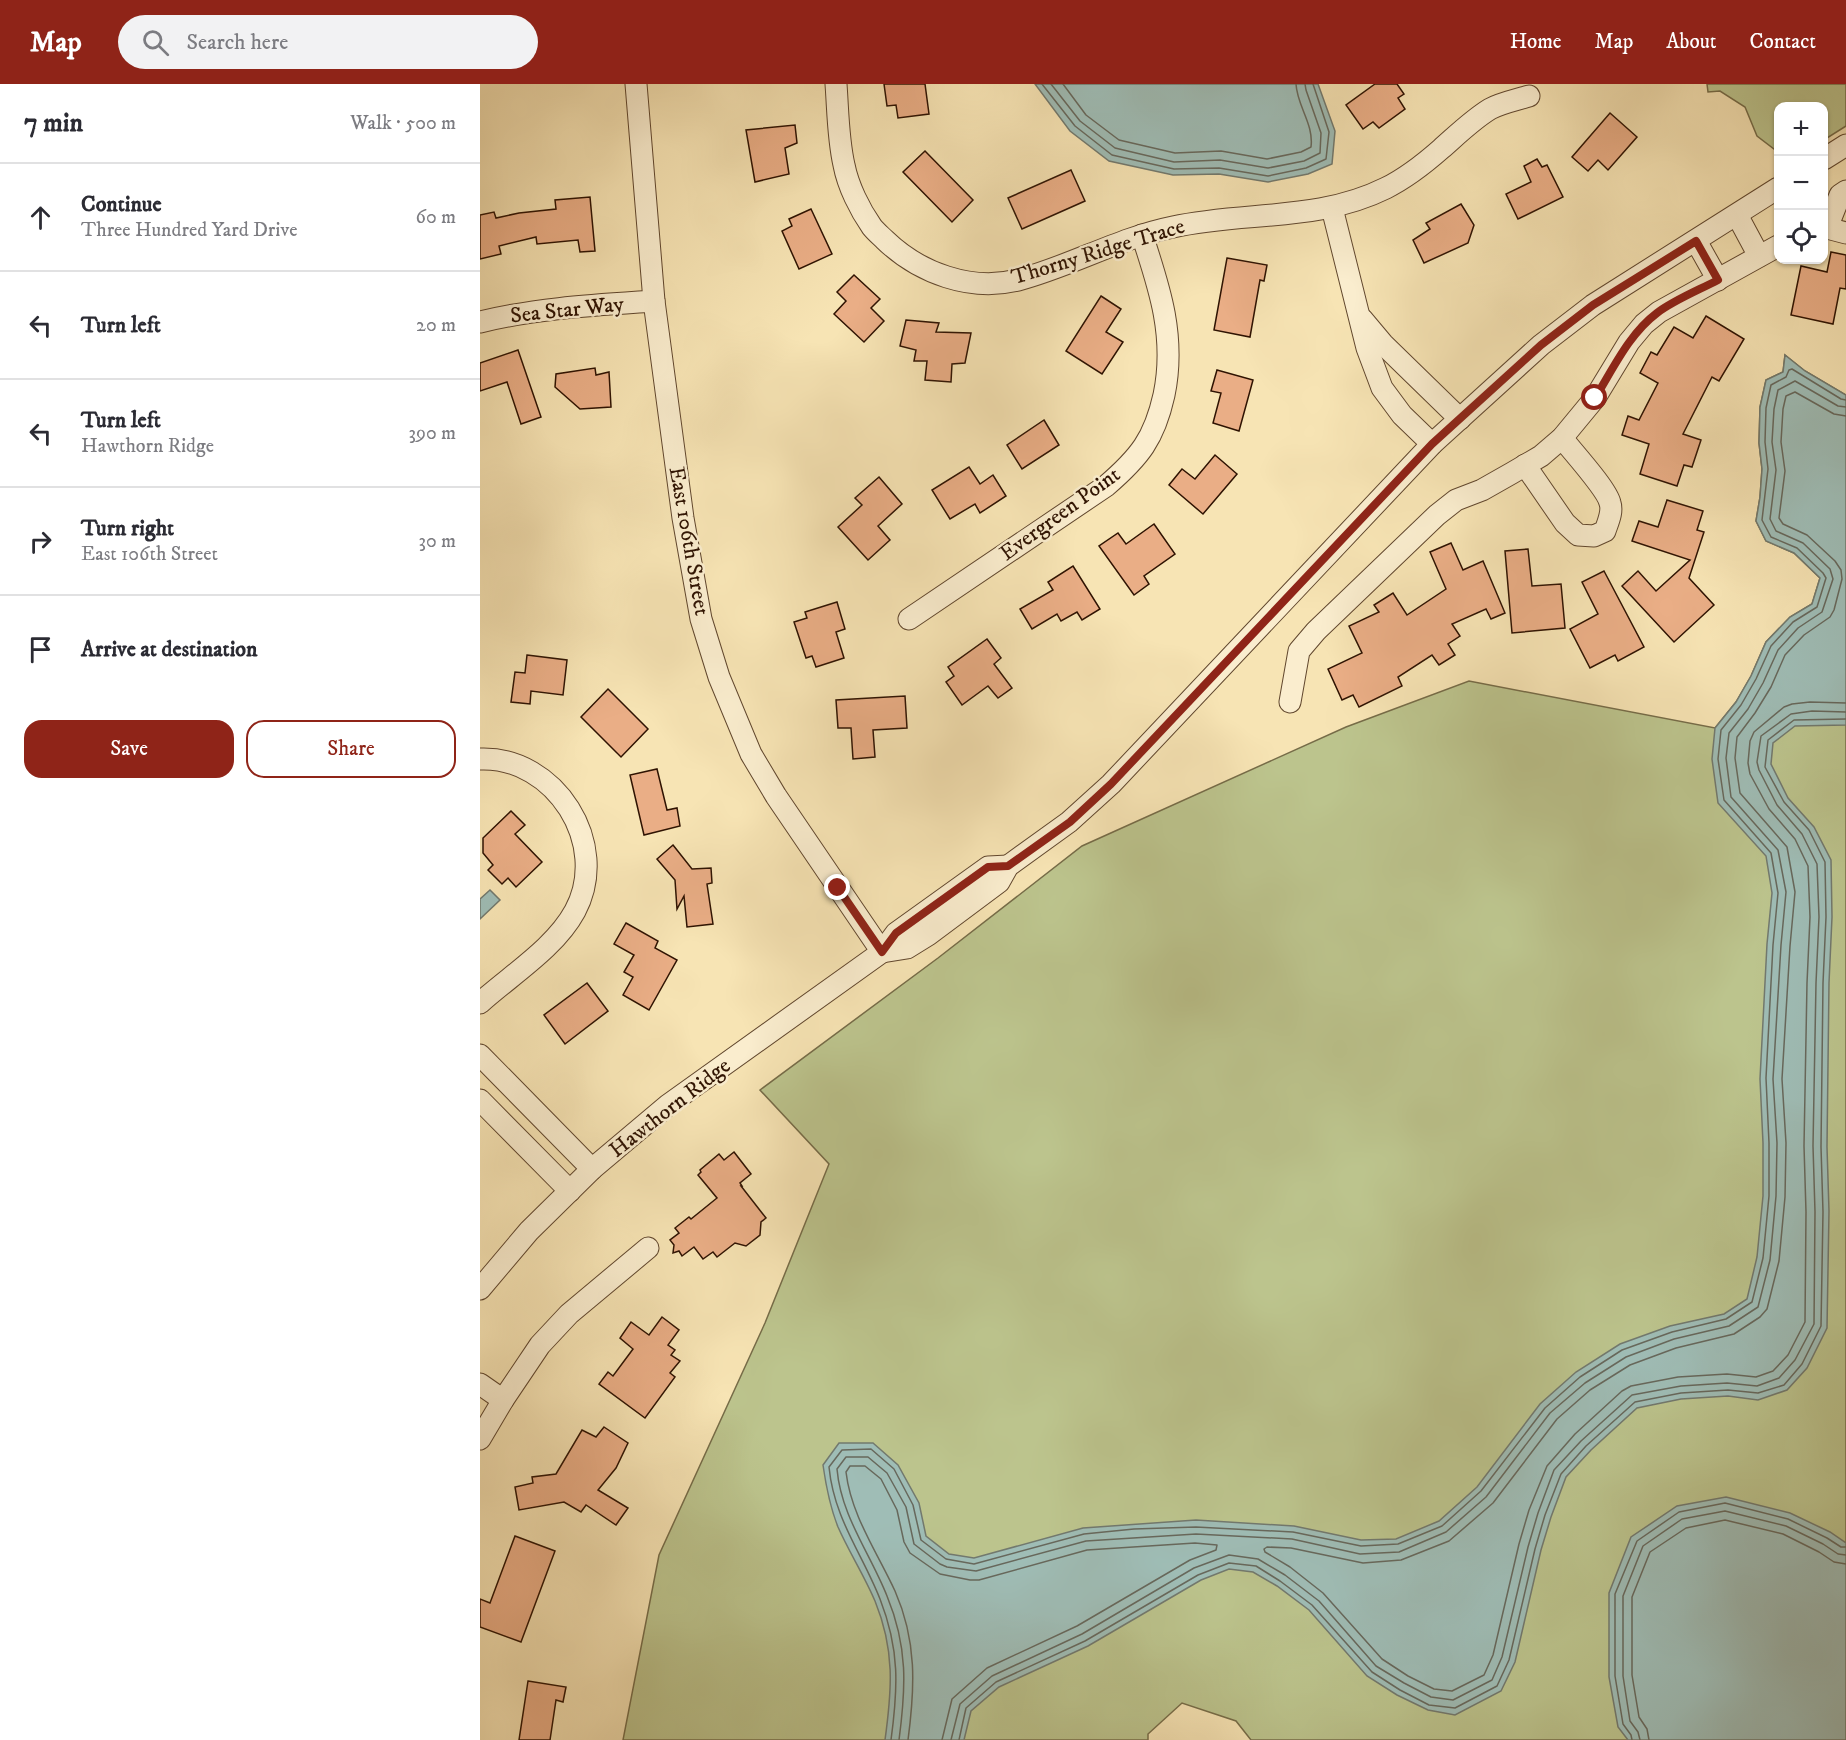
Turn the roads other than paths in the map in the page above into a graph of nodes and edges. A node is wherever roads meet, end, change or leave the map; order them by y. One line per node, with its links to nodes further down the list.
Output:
1 (636, 84): 16 (street, East 106th Street)
2 (836, 84): 11 (street, Thorny Ridge Trace)
3 (1529, 96): 8 (street, Thorny Ridge Trace)
4 (1846, 145): 5 (street)
5 (1828, 156)
6 (1774, 191): 9 (street, Hawthorn Ridge)
7 (1846, 191): 10 (street)
8 (1332, 208): 11 (street, Thorny Ridge Trace); 17 (street)
9 (1737, 215): 12 (street, Hawthorn Ridge); 14 (street)
10 (1832, 230)
11 (1142, 235): 23 (street, Evergreen Point)
12 (1696, 241): 15 (street); 19 (street, Hawthorn Ridge)
13 (1774, 248): 14 (street)
14 (1759, 256): 15 (street)
15 (1718, 280): 20 (street)
16 (654, 301): 18 (street, Sea Star Way); 26 (street, East 106th Street)
17 (1358, 313): 19 (street); 21 (street)
18 (480, 322)
19 (1460, 419): 21 (street, Hawthorn Ridge)
20 (1562, 438): 22 (street); 22 (street)
21 (1432, 444): 26 (street, Hawthorn Ridge)
22 (1525, 465): 24 (street)
23 (909, 619)
24 (1290, 702)
25 (480, 759): 27 (street)
26 (882, 952): 30 (street, Hawthorn Ridge)
27 (480, 1003)
28 (480, 1055): 30 (street)
29 (480, 1101): 31 (street)
30 (592, 1169): 31 (street, Hawthorn Ridge)
31 (570, 1191): 33 (street, Hawthorn Ridge)
32 (648, 1248): 35 (street)
33 (480, 1289)
34 (480, 1384): 35 (street)
35 (503, 1400): 36 (street)
36 (480, 1440)

